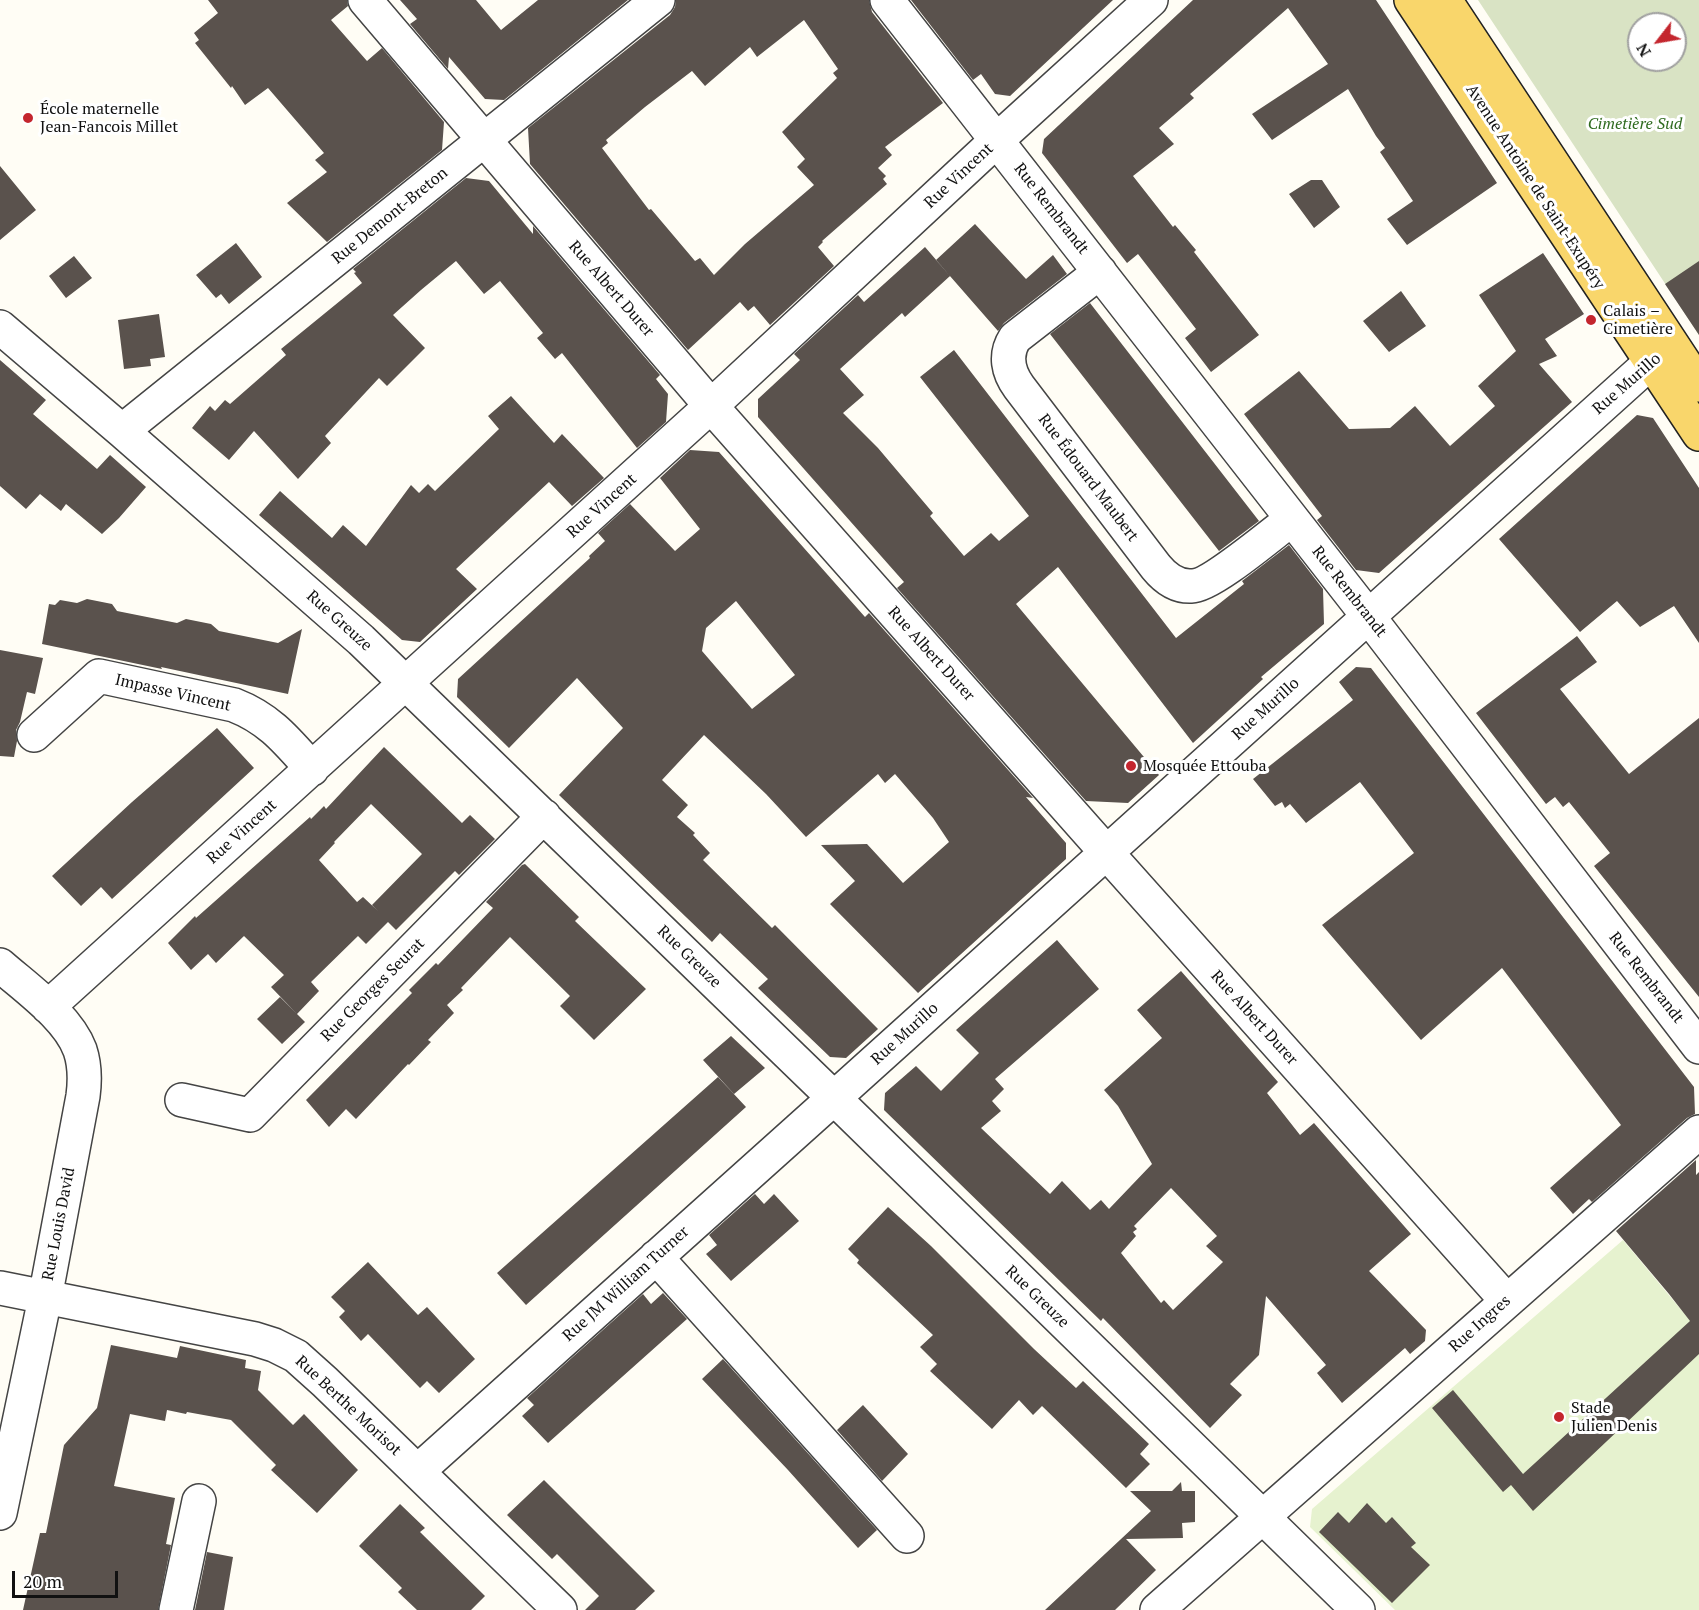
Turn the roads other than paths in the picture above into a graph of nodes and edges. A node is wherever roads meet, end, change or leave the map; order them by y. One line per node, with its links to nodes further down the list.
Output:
1 (365, 0): 8 (street, Rue Albert Durer)
2 (658, 0): 8 (street, Rue Demont-Breton)
3 (887, 0): 7 (street, Rue Rembrandt)
4 (1151, 0): 7 (street, Rue Vincent)
5 (1411, 0): 11 (main road, Avenue Antoine de Saint-Exupéry)
6 (1446, 0): 11 (main road, Avenue Antoine de Saint-Exupéry)
7 (997, 140): 9 (street, Rue Rembrandt); 13 (street, Rue Vincent)
8 (484, 141): 13 (street, Rue Albert Durer); 14 (street, Rue Demont-Breton)
9 (1100, 272): 16 (street, Rue Rembrandt); 16 (street, Rue Édouard Maubert)
10 (0, 327): 14 (street, Rue Greuze)
11 (1662, 354): 12 (main road, Avenue Antoine de Saint-Exupéry); 15 (main road, Avenue Antoine de Saint-Exupéry); 17 (street, Rue Murillo)
12 (1699, 385)
13 (711, 406): 18 (street, Rue Vincent); 22 (street, Rue Albert Durer)
14 (122, 431): 18 (street, Rue Greuze)
15 (1699, 434)
16 (1292, 519): 17 (street, Rue Rembrandt)
17 (1368, 616): 22 (street, Rue Murillo); 25 (street, Rue Rembrandt)
18 (406, 683): 20 (street, Rue Vincent); 21 (street, Rue Greuze)
19 (34, 735): 20 (street, Impasse Vincent)
20 (312, 769): 24 (street, Rue Vincent)
21 (544, 816): 26 (street, Rue Greuze); 27 (street, Rue Georges Seurat)
22 (1106, 852): 26 (street, Rue Murillo); 32 (street, Rue Albert Durer)
23 (0, 965): 24 (street, Rue Louis David)
24 (48, 1007): 31 (street, Rue Louis David)
25 (1699, 1047)
26 (834, 1098): 29 (street, Rue JM William Turner); 36 (street, Rue Greuze)
27 (182, 1100)
28 (1699, 1132): 32 (street, Rue Ingres)
29 (656, 1257): 33 (street, Rue JM William Turner); 37 (street)
30 (0, 1288): 31 (street, Rue Berthe Morisot)
31 (45, 1298): 33 (street, Rue Berthe Morisot); 35 (street, Rue Louis David)
32 (1507, 1301): 36 (street, Rue Ingres)
33 (418, 1471): 39 (street, Rue Berthe Morisot)
34 (199, 1501): 38 (street)
35 (0, 1513)
36 (1263, 1517): 40 (street, Rue Ingres); 41 (street, Rue Greuze)
37 (907, 1536)
38 (176, 1610)
39 (560, 1610)
40 (1157, 1610)
41 (1358, 1610)

